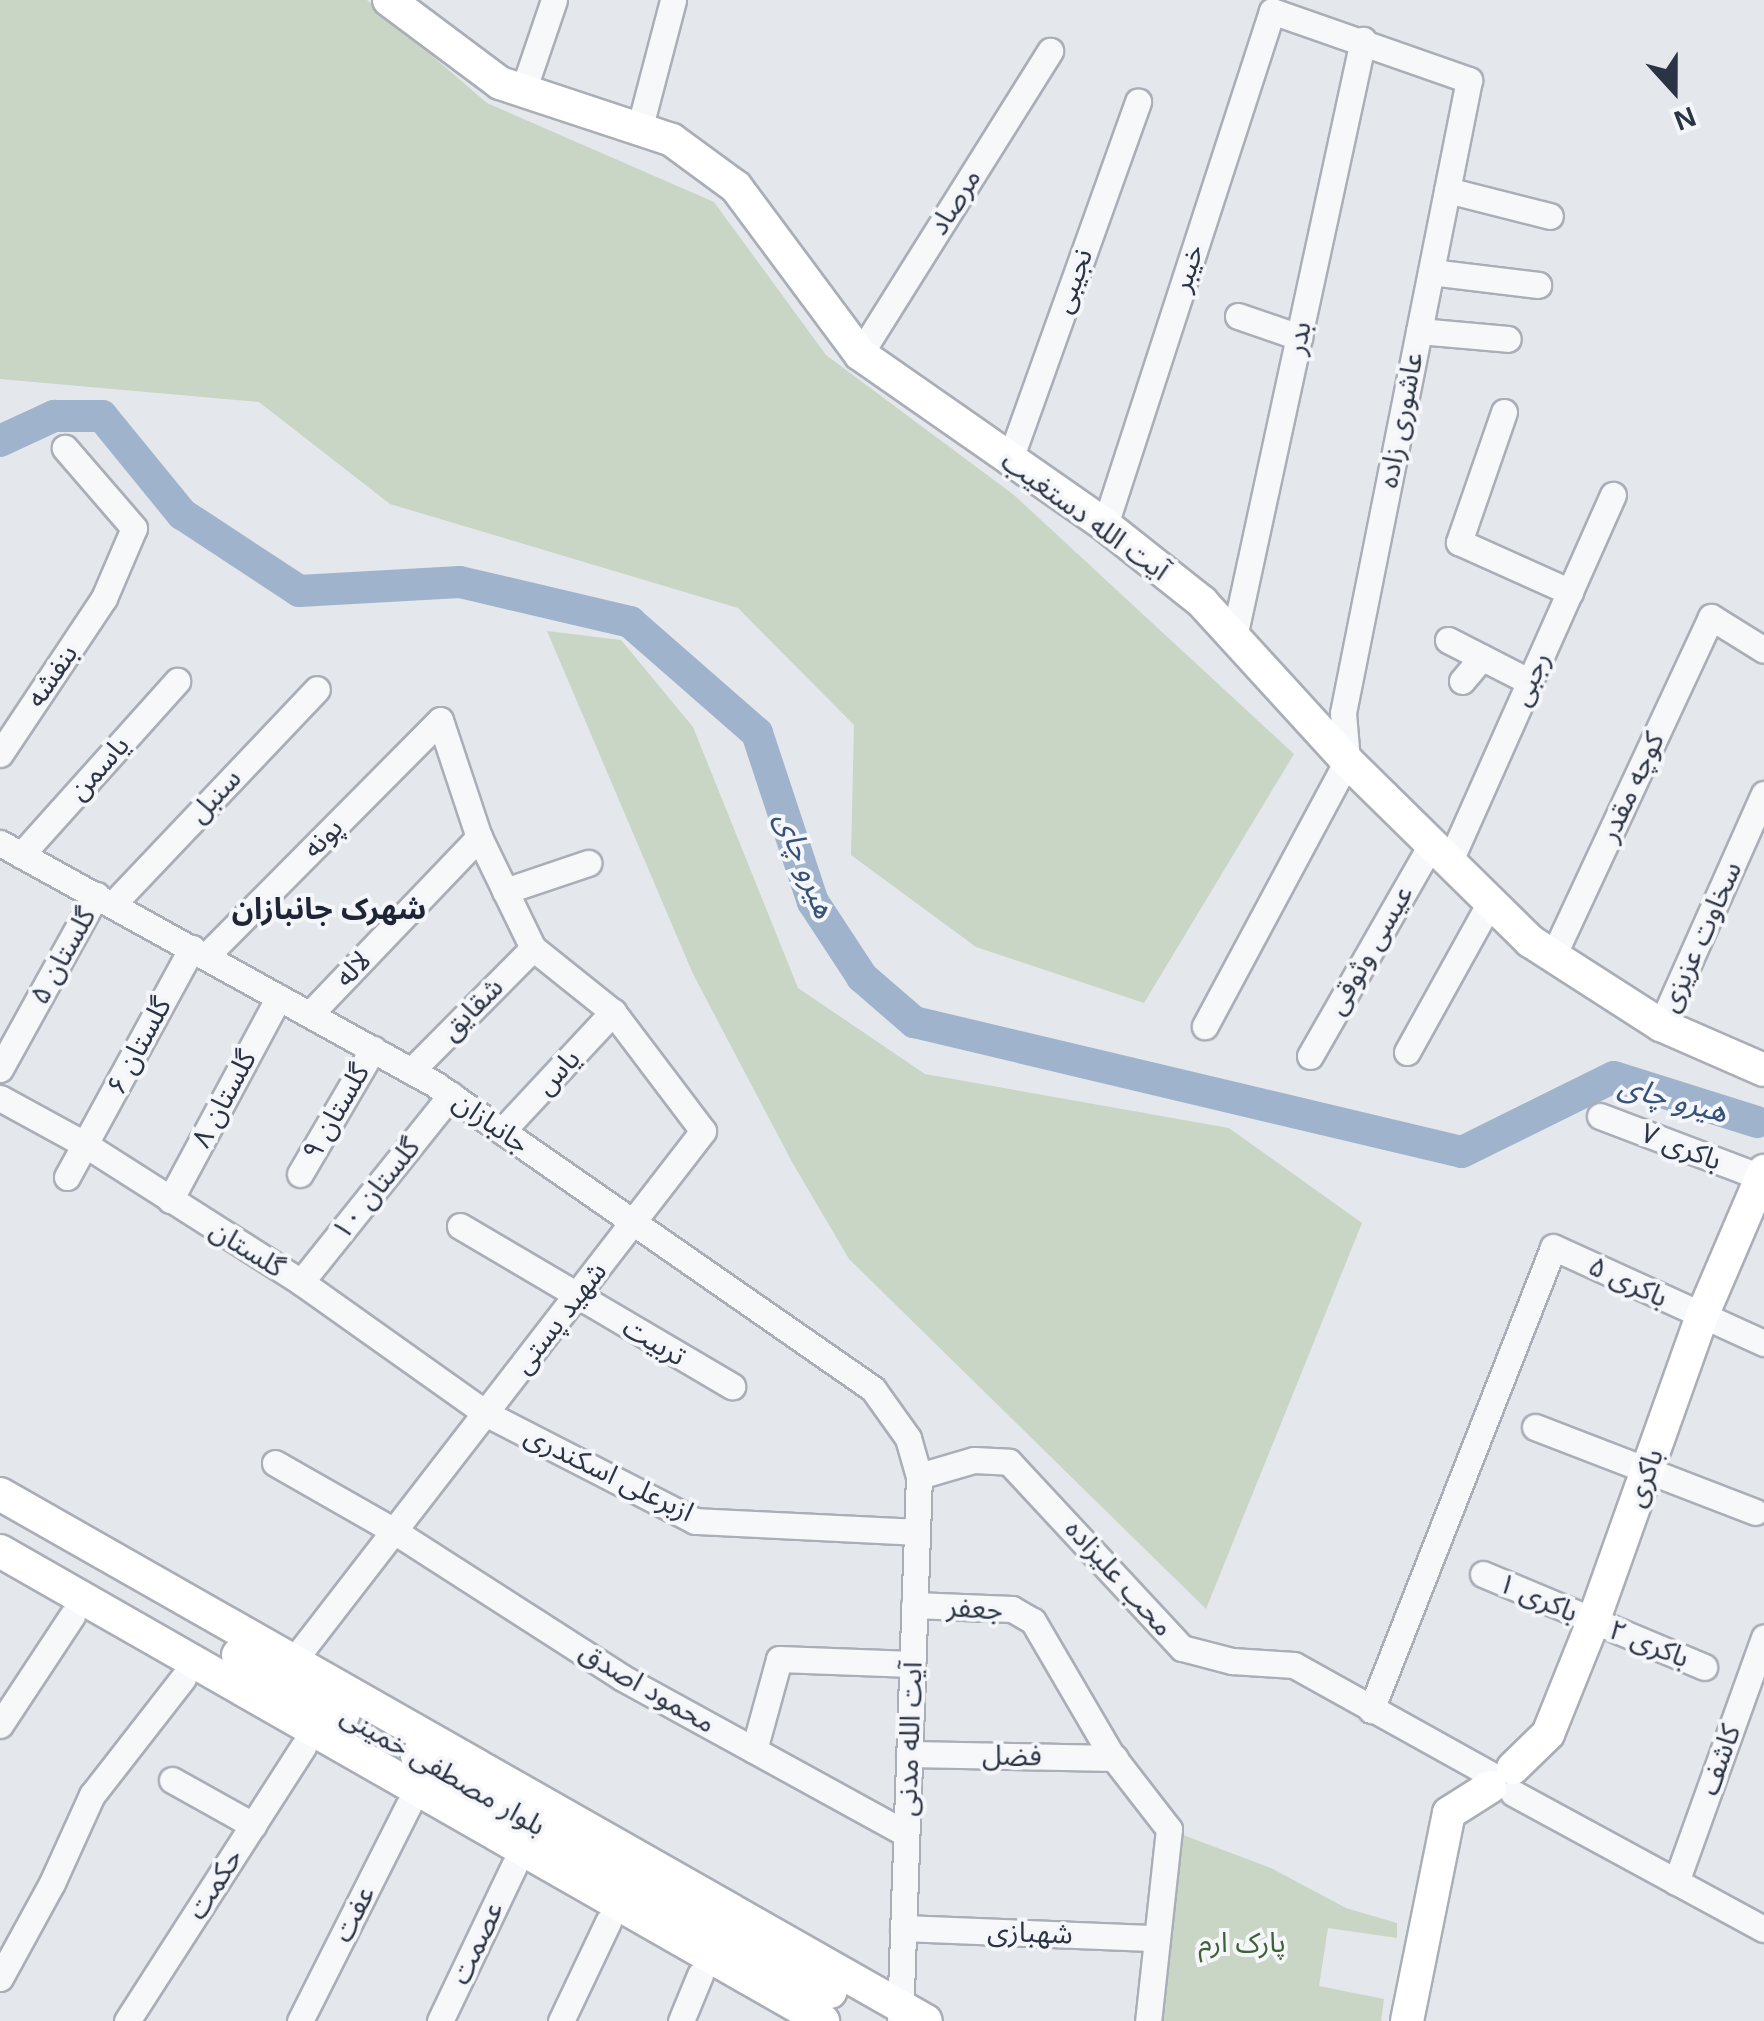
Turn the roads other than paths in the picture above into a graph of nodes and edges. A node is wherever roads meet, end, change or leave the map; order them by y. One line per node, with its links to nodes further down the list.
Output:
1 (389, 0): 6 (main road, آیت الله دستغیب)
2 (554, 0): 6 (street)
3 (674, 0): 8 (street)
4 (1363, 40): 9 (street, عاشوری زاده); 15 (street, بدر); 22 (street, خیبر)
5 (1050, 51): 17 (street, مرصاد)
6 (524, 91): 8 (main road, آیت الله دستغیب)
7 (1138, 101): 20 (street, نجیبی)
8 (639, 130): 17 (main road, آیت الله دستغیب)
9 (1448, 190): 10 (street); 11 (street, عاشوری زاده)
10 (1550, 216)
11 (1431, 272): 12 (street); 14 (street, عاشوری زاده)
12 (1538, 286)
13 (1238, 316): 15 (street)
14 (1420, 330): 16 (street); 33 (street, عاشوری زاده)
15 (1299, 337): 24 (street, بدر)
16 (1508, 339)
17 (860, 354): 20 (main road, آیت الله دستغیب)
18 (1504, 412): 23 (street)
19 (65, 448): 32 (street, بنفشه)
20 (1009, 462): 22 (main road, آیت الله دستغیب)
21 (1613, 495): 23 (street, رجبی)
22 (1104, 525): 24 (main road, آیت الله دستغیب)
23 (1570, 592): 30 (street, رجبی)
24 (1234, 637): 33 (main road, آیت الله دستغیب)
25 (1448, 640): 27 (street)
26 (1764, 650): 44 (street, کوچه مقدر)
27 (1482, 657): 29 (street); 30 (street)
28 (177, 681): 36 (street, یاسمن)
29 (1462, 681)
30 (1530, 682): 37 (street, رجبی)
31 (317, 689): 40 (street, سنبل)
32 (0, 754)
33 (1347, 761): 37 (main road, آیت الله دستغیب); 49 (street)
34 (1764, 794): 48 (street, سخاوت عزیزی)
35 (479, 837): 39 (street); 43 (street, پونه); 47 (street, لاله)
36 (7, 851): 40 (street, جانبازان)
37 (1440, 854): 41 (main road, آیت الله دستغیب); 52 (street, عیسی وثوقی)
38 (588, 862): 39 (street)
39 (505, 891): 42 (street)
40 (105, 900): 43 (street, جانبازان); 53 (street, گلستان ۵)
41 (1490, 902): 44 (main road, آیت الله دستغیب); 51 (street)
42 (533, 948): 46 (street); 54 (street, شقایق)
43 (199, 952): 45 (street, جانبازان); 60 (street, گلستان ۶)
44 (1553, 956): 48 (main road, آیت الله دستغیب)
45 (279, 996): 47 (street, جانبازان); 64 (street, گلستان ۸)
46 (613, 1012): 59 (street, یاس); 65 (street, شهید پستی)
47 (310, 1014): 50 (street, جانبازان)
48 (1662, 1025): 55 (main road, آیت الله دستغیب)
49 (1204, 1026)
50 (372, 1049): 54 (street, جانبازان); 61 (street, گلستان ۹)
51 (1408, 1052)
52 (1310, 1056)
53 (0, 1068)
54 (411, 1070): 56 (street, جانبازان)
55 (1764, 1070)
56 (451, 1096): 59 (street, جانبازان); 67 (street, گلستان ۱۰)
57 (0, 1098): 60 (street, گلستان)
58 (1600, 1116): 62 (street, باکری ۷)
59 (502, 1131): 65 (street, جانبازان)
60 (86, 1145): 63 (street, گلستان ۶); 64 (street, گلستان)
61 (300, 1174)
62 (1763, 1174): 69 (main road, باکری)
63 (66, 1177)
64 (170, 1200): 67 (street, گلستان)
65 (634, 1223): 68 (street, شهید پستی); 76 (street, جانبازان)
66 (460, 1226): 68 (street, تربیت)
67 (301, 1282): 72 (street, گلستان)
68 (576, 1298): 71 (street, تربیت); 72 (street, شهید پستی)
69 (1702, 1316): 70 (street, باکری ۵); 75 (main road, باکری); 93 (street, باکری ۵)
70 (1764, 1342)
71 (732, 1386)
72 (486, 1413): 80 (street, شهید پستی); 81 (street, ازبرعلی اسکندری)
73 (1535, 1427): 75 (street)
74 (276, 1463): 80 (street, محمود اصدق)
75 (1647, 1472): 78 (street); 87 (main road, باکری)
76 (919, 1476): 81 (street, آیت‌ الله مدنی); 93 (street, محب علیزاده)
77 (0, 1494): 89 (main road)
78 (1755, 1512)
79 (0, 1520): 112 (main road, بلوار مصطفی خمینی)
80 (394, 1531): 89 (street, شهید پستی); 96 (street, محمود اصدق)
81 (917, 1532): 85 (street, آیت‌ الله مدنی)
82 (0, 1551): 119 (main road, بلوار مصطفی خمینی)
83 (1483, 1574): 87 (street, باکری ۱)
84 (0, 1576): 86 (main road)
85 (914, 1605): 90 (street, آیت‌ الله مدنی); 98 (street, جعفر)
86 (72, 1616): 92 (main road); 94 (street)
87 (1594, 1622): 91 (street, باکری ۲); 100 (main road, باکری)
88 (1764, 1638): 105 (street, کاشف)
89 (294, 1660): 112 (main road)
90 (912, 1664): 96 (street); 97 (street, آیت‌ الله مدنی)
91 (1704, 1667)
92 (183, 1678): 95 (main road); 111 (street)
93 (1371, 1710): 100 (street, محب علیزاده)
94 (0, 1725)
95 (303, 1747): 101 (main road); 102 (street, حکمت)
96 (754, 1750): 103 (street, محمود اصدق)
97 (909, 1754): 98 (street, فضل); 103 (street, آیت‌ الله مدنی)
98 (1115, 1758): 109 (street)
99 (172, 1780): 102 (street)
100 (1502, 1780): 105 (street, محب علیزاده); 121 (main road, باکری)
101 (408, 1806): 104 (main road); 114 (street, عفت)
102 (253, 1825): 113 (street, حکمت)
103 (906, 1834): 107 (street, آیت‌ الله مدنی)
104 (514, 1866): 106 (main road); 115 (street, عصمت)
105 (1676, 1882): 108 (street, محب علیزاده)
106 (608, 1922): 110 (main road); 116 (street)
107 (903, 1928): 109 (street, شهبازی); 112 (street, آیت‌ الله مدنی)
108 (1764, 1930)
109 (1157, 1938): 120 (street)
110 (700, 1975): 117 (street); 118 (main road)
111 (0, 1978)
112 (903, 2016)
113 (127, 2021)
114 (300, 2021)
115 (440, 2021)
116 (562, 2021)
117 (681, 2021)
118 (781, 2021)
119 (824, 2021)
120 (1148, 2021)
121 (1407, 2021)

